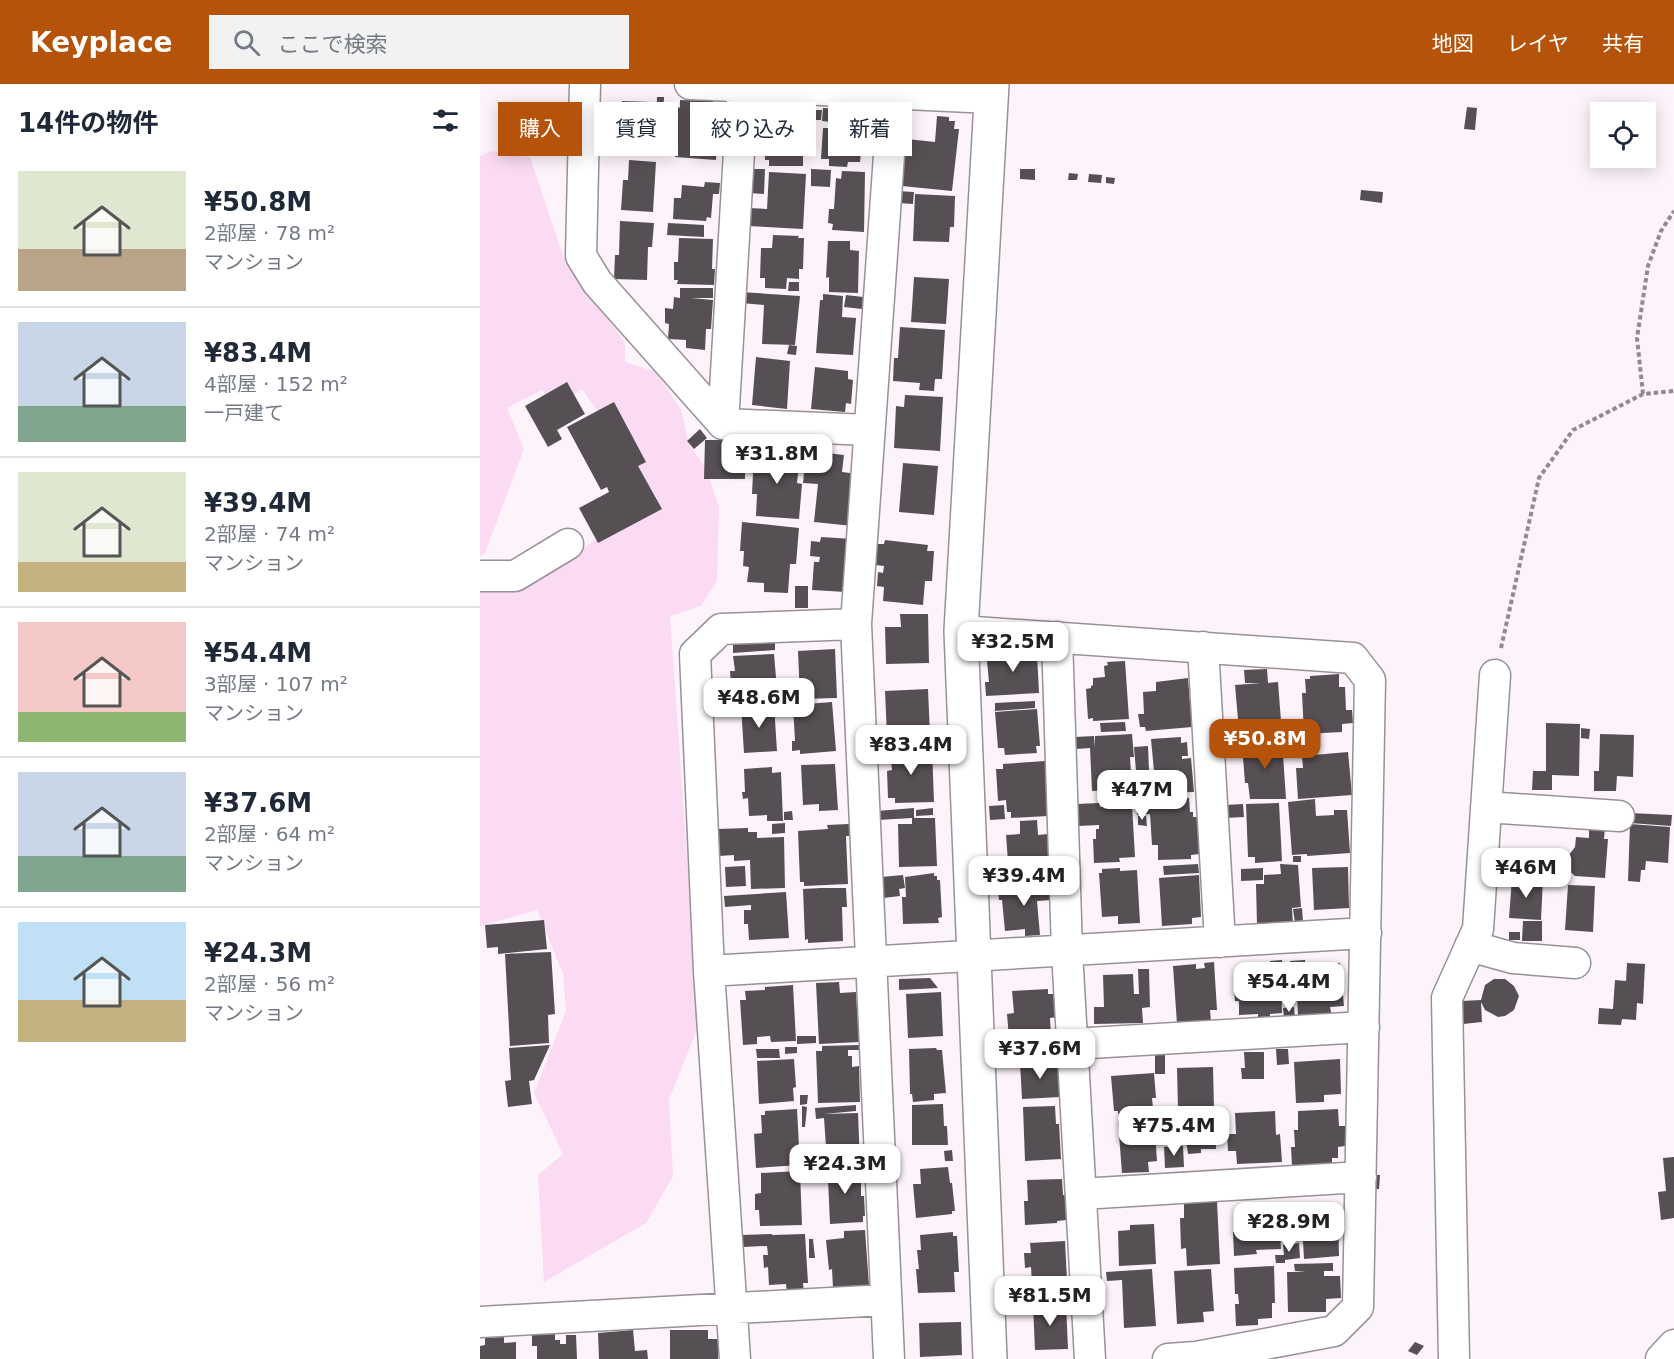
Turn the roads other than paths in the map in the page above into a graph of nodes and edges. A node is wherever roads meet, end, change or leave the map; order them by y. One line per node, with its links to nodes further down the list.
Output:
1 (585, 84): 6 (street)
2 (690, 84): 3 (street)
3 (743, 85): 4 (street); 6 (street)
4 (894, 89): 5 (street); 7 (street)
5 (991, 91): 11 (street)
6 (723, 424): 7 (street)
7 (869, 430): 10 (street)
8 (568, 544): 9 (street)
9 (480, 576)
10 (856, 624): 22 (street); 24 (street)
11 (961, 631): 12 (street); 21 (street)
12 (1056, 637): 13 (street); 20 (street)
13 (1203, 647): 17 (street); 18 (street)
14 (1495, 675): 15 (street)
15 (1486, 807): 16 (street); 19 (street)
16 (1619, 816)
17 (1366, 933): 18 (street); 25 (street)
18 (1220, 942): 20 (street)
19 (1470, 946): 23 (street); 38 (street)
20 (1067, 951): 21 (street); 26 (street)
21 (974, 957): 22 (street); 35 (street)
22 (870, 963): 24 (street); 29 (street)
23 (1575, 963)
24 (708, 971): 30 (street)
25 (1364, 1027): 26 (street); 27 (street)
26 (1072, 1044): 28 (street)
27 (1361, 1177): 28 (street); 37 (street)
28 (1081, 1194): 36 (street)
29 (885, 1300): 30 (street); 34 (street)
30 (732, 1309): 31 (street); 33 (street)
31 (480, 1322)
32 (1674, 1345): 39 (street)
33 (735, 1359)
34 (889, 1359)
35 (990, 1359)
36 (1090, 1359)
37 (1168, 1359)
38 (1454, 1359)
39 (1662, 1359)

